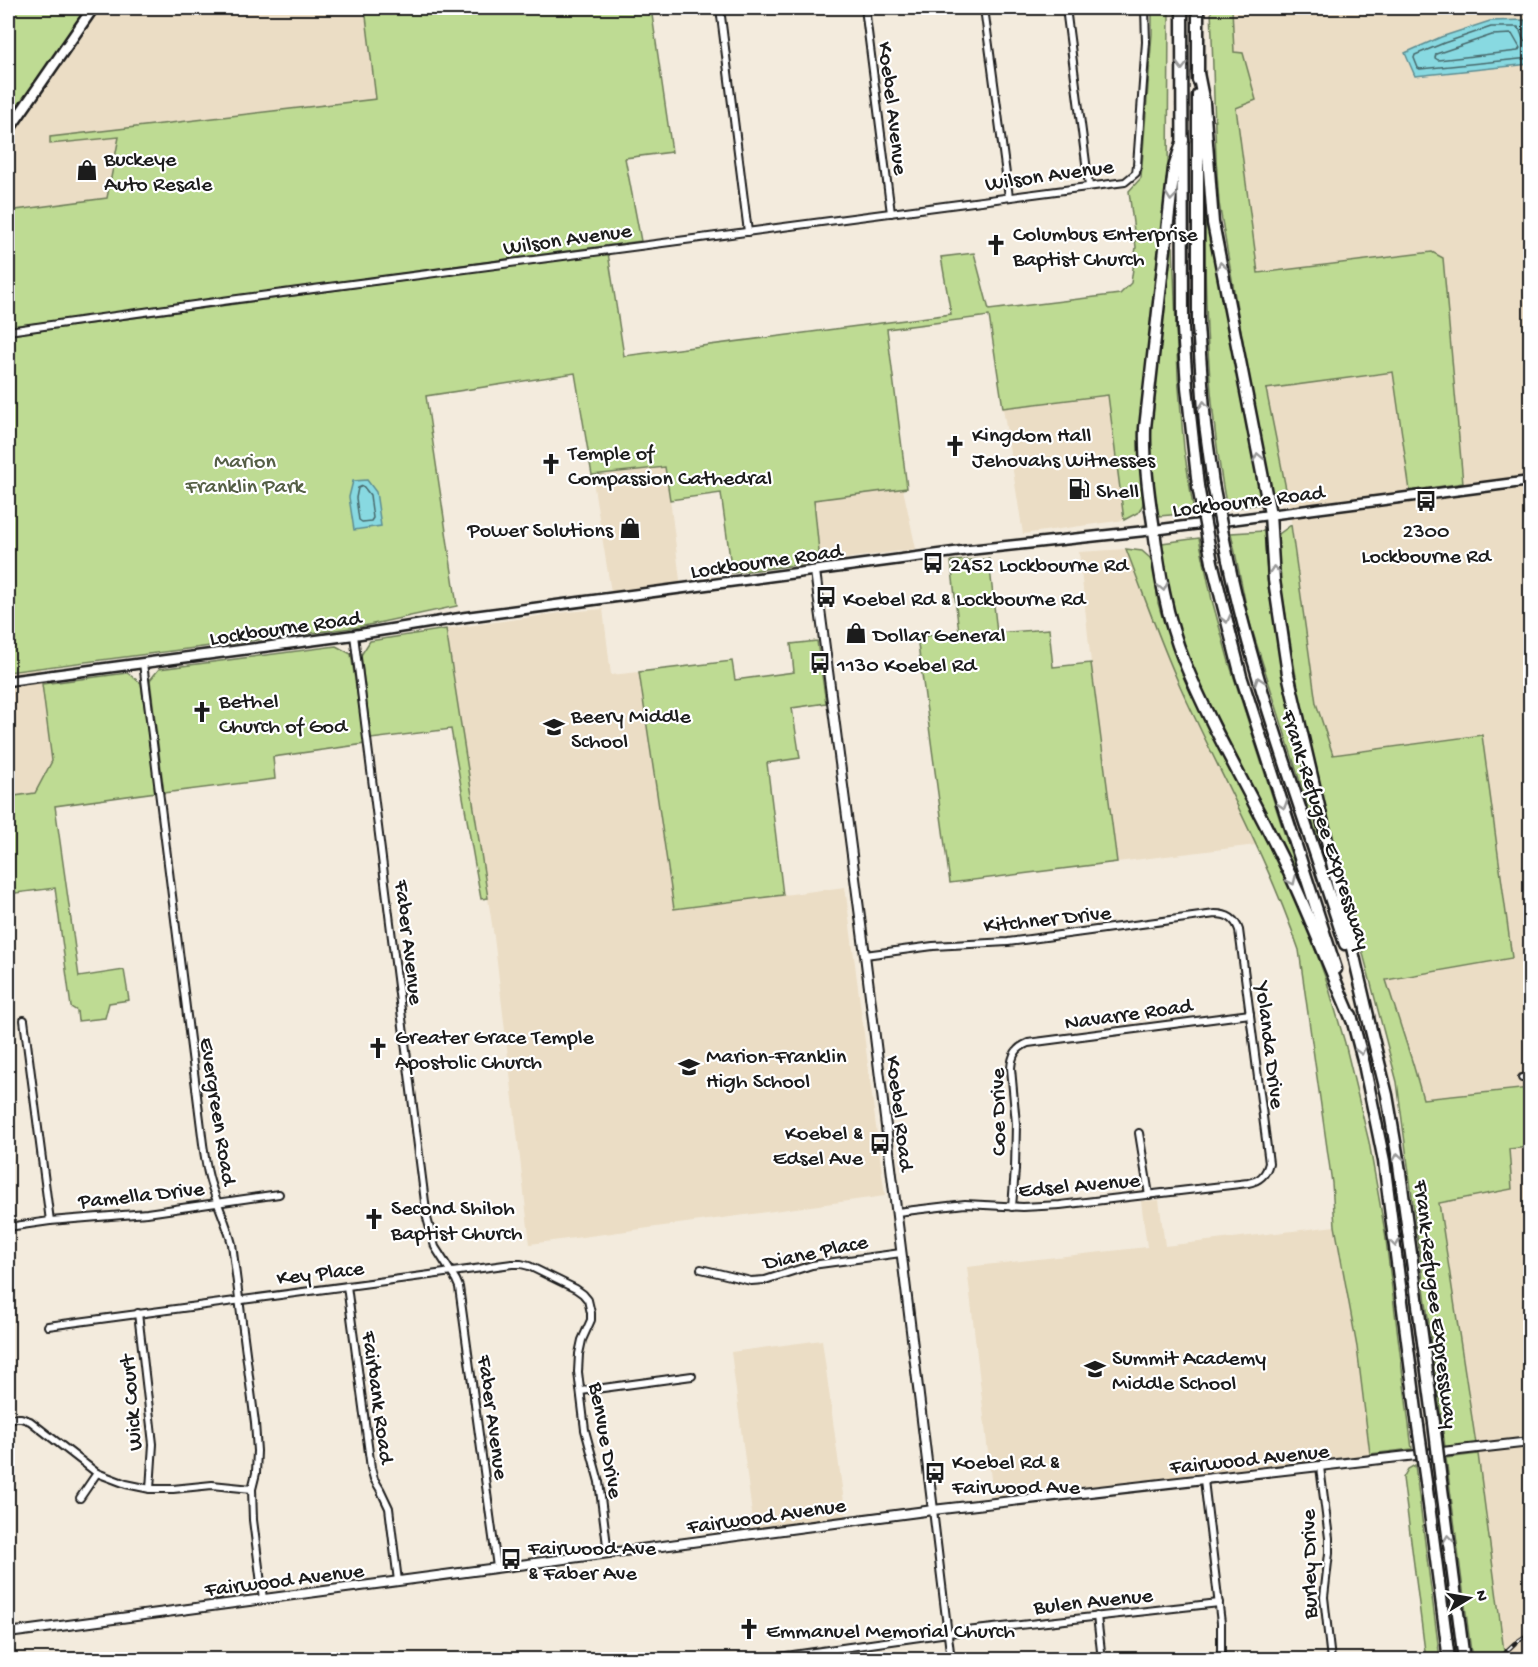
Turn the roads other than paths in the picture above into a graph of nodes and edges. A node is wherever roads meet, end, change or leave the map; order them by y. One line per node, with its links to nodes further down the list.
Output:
1 (93, 8): 10 (main road)
2 (720, 8): 15 (street)
3 (864, 8): 14 (street, Koebel Avenue)
4 (984, 8): 13 (street)
5 (1066, 8): 12 (street)
6 (1145, 8): 12 (street, Wilson Avenue)
7 (1182, 8): 11 (highway, Frank-Refugee Expressway, one-way to 11)
8 (1198, 8): 9 (highway, Frank-Refugee Expressway)
9 (1198, 72): 18 (highway, one-way to 9); 27 (highway, Frank-Refugee Expressway, one-way to 9, bridge)
10 (8, 131)
11 (1183, 140): 19 (highway, one-way to 19); 29 (highway, Frank-Refugee Expressway, one-way to 29, bridge)
12 (1089, 186): 13 (street, Wilson Avenue)
13 (1009, 197): 14 (street, Wilson Avenue)
14 (891, 213): 15 (street, Wilson Avenue)
15 (748, 232): 16 (street, Wilson Avenue)
16 (8, 331)
17 (1530, 481): 18 (main road, Lockbourne Road)
18 (1270, 514): 19 (main road, Lockbourne Road); 27 (highway, one-way to 18)
19 (1154, 530): 20 (main road, Lockbourne Road); 29 (highway, one-way to 29)
20 (815, 571): 21 (main road, Lockbourne Road); 25 (street, Koebel Road)
21 (354, 635): 22 (main road, Lockbourne Road); 44 (street, Faber Avenue)
22 (143, 663): 23 (main road, Lockbourne Road); 37 (street, Evergreen Road)
23 (8, 681)
24 (1232, 918): 25 (street, Kitchner Drive); 26 (street, Yolanda Drive)
25 (865, 955): 39 (street, Koebel Road)
26 (1250, 1014): 30 (street, Navarre Road); 34 (street, Yolanda Drive)
27 (1368, 1016): 75 (highway, Frank-Refugee Expressway, one-way to 27, bridge)
28 (24, 1020): 40 (street)
29 (1352, 1020): 74 (highway, Frank-Refugee Expressway, one-way to 74, bridge)
30 (1014, 1052): 38 (street, Coe Drive)
31 (1530, 1077): 32 (street)
32 (1522, 1078)
33 (1139, 1133): 36 (street)
34 (1262, 1177): 36 (street, Edsel Avenue)
35 (279, 1194): 37 (street, Pamella Drive)
36 (1149, 1195): 38 (street, Edsel Avenue)
37 (218, 1203): 40 (street, Pamella Drive); 46 (street, Evergreen Road)
38 (1012, 1207): 39 (street, Edsel Avenue)
39 (897, 1212): 42 (street, Koebel Road)
40 (50, 1221): 41 (street, Pamella Drive)
41 (8, 1227)
42 (901, 1252): 43 (street, Diane Place); 60 (street, Koebel Road)
43 (701, 1269)
44 (451, 1272): 45 (street, Key Place); 47 (street, Key Place); 62 (street, Faber Avenue)
45 (347, 1286): 46 (street, Key Place); 63 (street, Fairbank Road)
46 (239, 1300): 48 (street, Key Place); 58 (street, Evergreen Road)
47 (588, 1300): 51 (street, Benvue Drive)
48 (138, 1313): 49 (street, Key Place); 57 (street, Wick Court)
49 (48, 1326)
50 (692, 1376): 51 (street)
51 (581, 1391): 61 (street, Benvue Drive)
52 (8, 1418): 55 (street)
53 (1530, 1442): 54 (street, Fairwood Avenue)
54 (1320, 1467): 56 (street, Fairwood Avenue); 73 (street, Burley Drive)
55 (97, 1473): 57 (street); 59 (street)
56 (1204, 1480): 60 (street, Fairwood Avenue); 65 (street)
57 (150, 1489): 58 (street)
58 (252, 1489): 64 (street, Evergreen Road)
59 (80, 1498)
60 (933, 1510): 61 (street, Fairwood Avenue); 68 (street, Koebel Road)
61 (608, 1553): 62 (street, Fairwood Avenue)
62 (497, 1567): 63 (street, Fairwood Avenue)
63 (398, 1581): 64 (street, Fairwood Avenue)
64 (263, 1599): 67 (street, Fairwood Avenue)
65 (1219, 1603): 66 (street, Bulen Avenue); 72 (street)
66 (1097, 1616): 68 (street, Bulen Avenue); 71 (street)
67 (8, 1633)
68 (948, 1633): 69 (street, Bulen Avenue); 70 (street, Koebel Road)
69 (758, 1659)
70 (951, 1659)
71 (1102, 1659)
72 (1221, 1659)
73 (1331, 1659)
74 (1449, 1659)
75 (1464, 1659)

